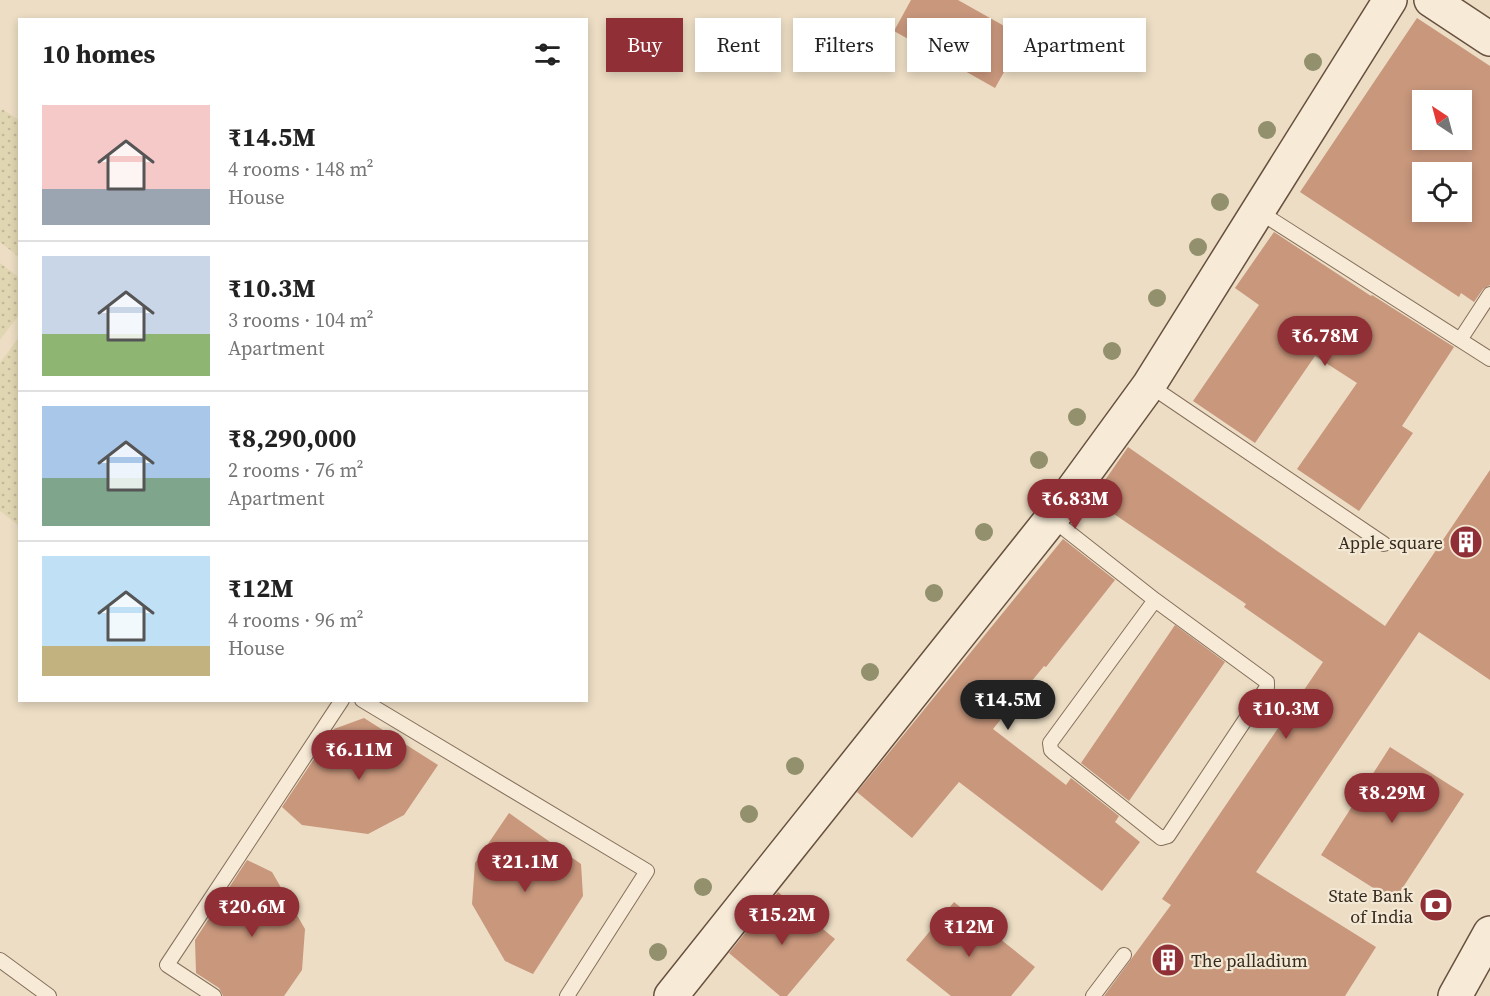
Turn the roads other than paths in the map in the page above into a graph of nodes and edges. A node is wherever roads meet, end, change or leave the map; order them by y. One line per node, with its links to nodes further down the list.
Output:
1 (1390, 0): 4 (street)
2 (1431, 0): 3 (street)
3 (1490, 39)
4 (1258, 211): 6 (lane); 8 (street)
5 (1490, 294): 6 (lane)
6 (1460, 340): 7 (lane)
7 (1490, 358)
8 (1149, 385): 9 (street); 10 (lane)
9 (1052, 518): 11 (lane); 20 (street)
10 (1384, 544)
11 (1155, 600): 11 (lane)
12 (341, 702): 18 (lane)
13 (365, 702): 19 (lane)
14 (1490, 933): 22 (street)
15 (1124, 955): 21 (lane)
16 (0, 960): 17 (lane)
17 (49, 996)
18 (214, 996)
19 (569, 996)
20 (671, 996)
21 (1093, 996)
22 (1455, 996)

